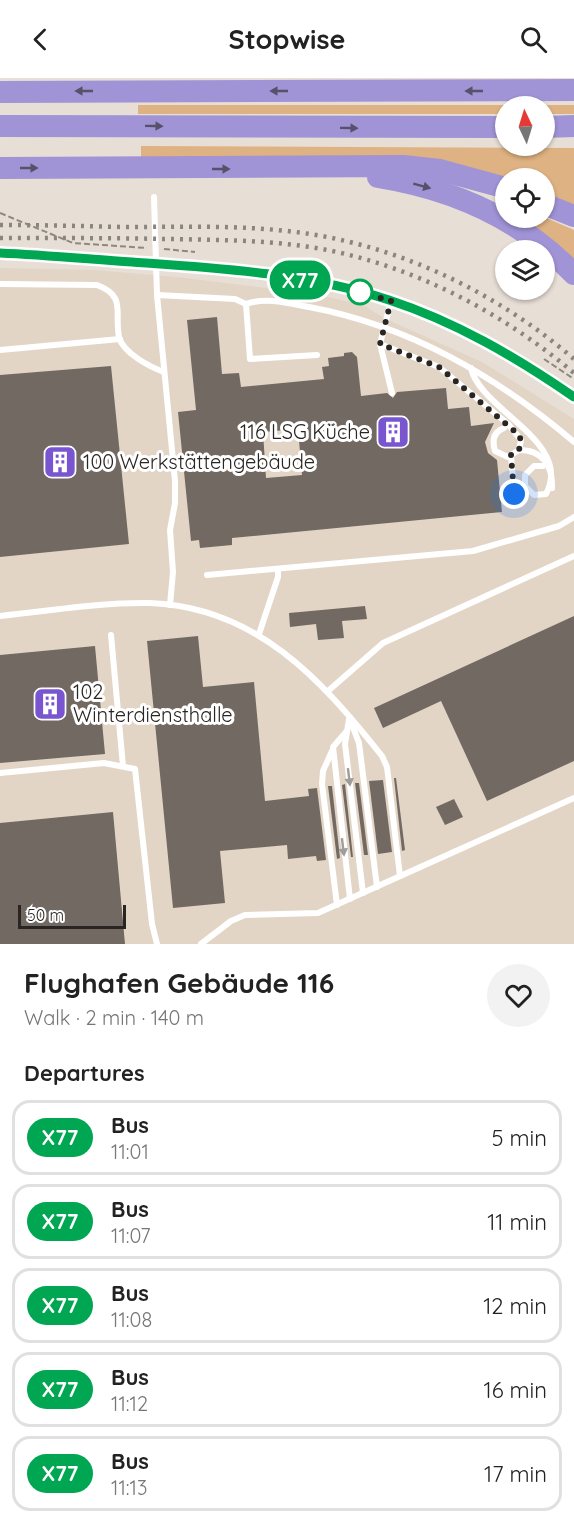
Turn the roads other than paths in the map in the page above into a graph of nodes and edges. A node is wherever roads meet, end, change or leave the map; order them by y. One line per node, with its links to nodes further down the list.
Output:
1 (574, 90): 2 (highway, one-way to 2)
2 (0, 92)
3 (0, 126): 5 (highway, one-way to 5)
4 (574, 126): 6 (highway)
5 (495, 127)
6 (555, 127)
7 (0, 168): 8 (highway, one-way to 8)
8 (345, 168): 9 (highway); 14 (highway, one-way to 14)
9 (495, 185)
10 (154, 197): 16 (lane)
11 (555, 208): 12 (highway)
12 (574, 216)
13 (0, 253): 17 (street)
14 (574, 274)
15 (0, 284): 20 (lane)
16 (157, 295): 18 (lane); 25 (lane)
17 (391, 301): 19 (lane); 27 (street)
18 (246, 304): 19 (lane); 23 (lane)
19 (383, 328): 21 (lane); 24 (lane)
20 (120, 339): 22 (lane); 25 (lane)
21 (380, 344): 26 (lane); 31 (lane)
22 (0, 350)
23 (317, 355)
24 (471, 368): 29 (lane); 30 (lane)
25 (164, 372): 41 (lane)
26 (392, 393)
27 (574, 397)
28 (504, 428): 32 (lane)
29 (540, 434)
30 (574, 442)
31 (519, 450): 32 (lane); 35 (lane)
32 (511, 455): 36 (lane)
33 (543, 466): 35 (lane)
34 (560, 469): 35 (lane)
35 (552, 488)
36 (514, 494)
37 (574, 517): 39 (lane)
38 (574, 556): 45 (lane)
39 (278, 569): 40 (lane); 43 (lane)
40 (207, 575)
41 (170, 605): 42 (lane); 43 (lane)
42 (0, 616)
43 (259, 634): 45 (lane)
44 (111, 635): 49 (lane)
45 (328, 691): 46 (lane)
46 (349, 719): 47 (lane); 52 (lane); 53 (lane)
47 (347, 732): 48 (lane); 54 (lane, one-way to 54)
48 (333, 747): 55 (lane, one-way to 55); 56 (lane)
49 (123, 766): 50 (lane); 57 (lane)
50 (0, 773)
51 (574, 798): 52 (lane)
52 (400, 876): 53 (lane)
53 (377, 887): 54 (lane)
54 (363, 893): 55 (lane)
55 (350, 899): 56 (lane)
56 (337, 905): 58 (lane)
57 (157, 944)
58 (201, 944)

